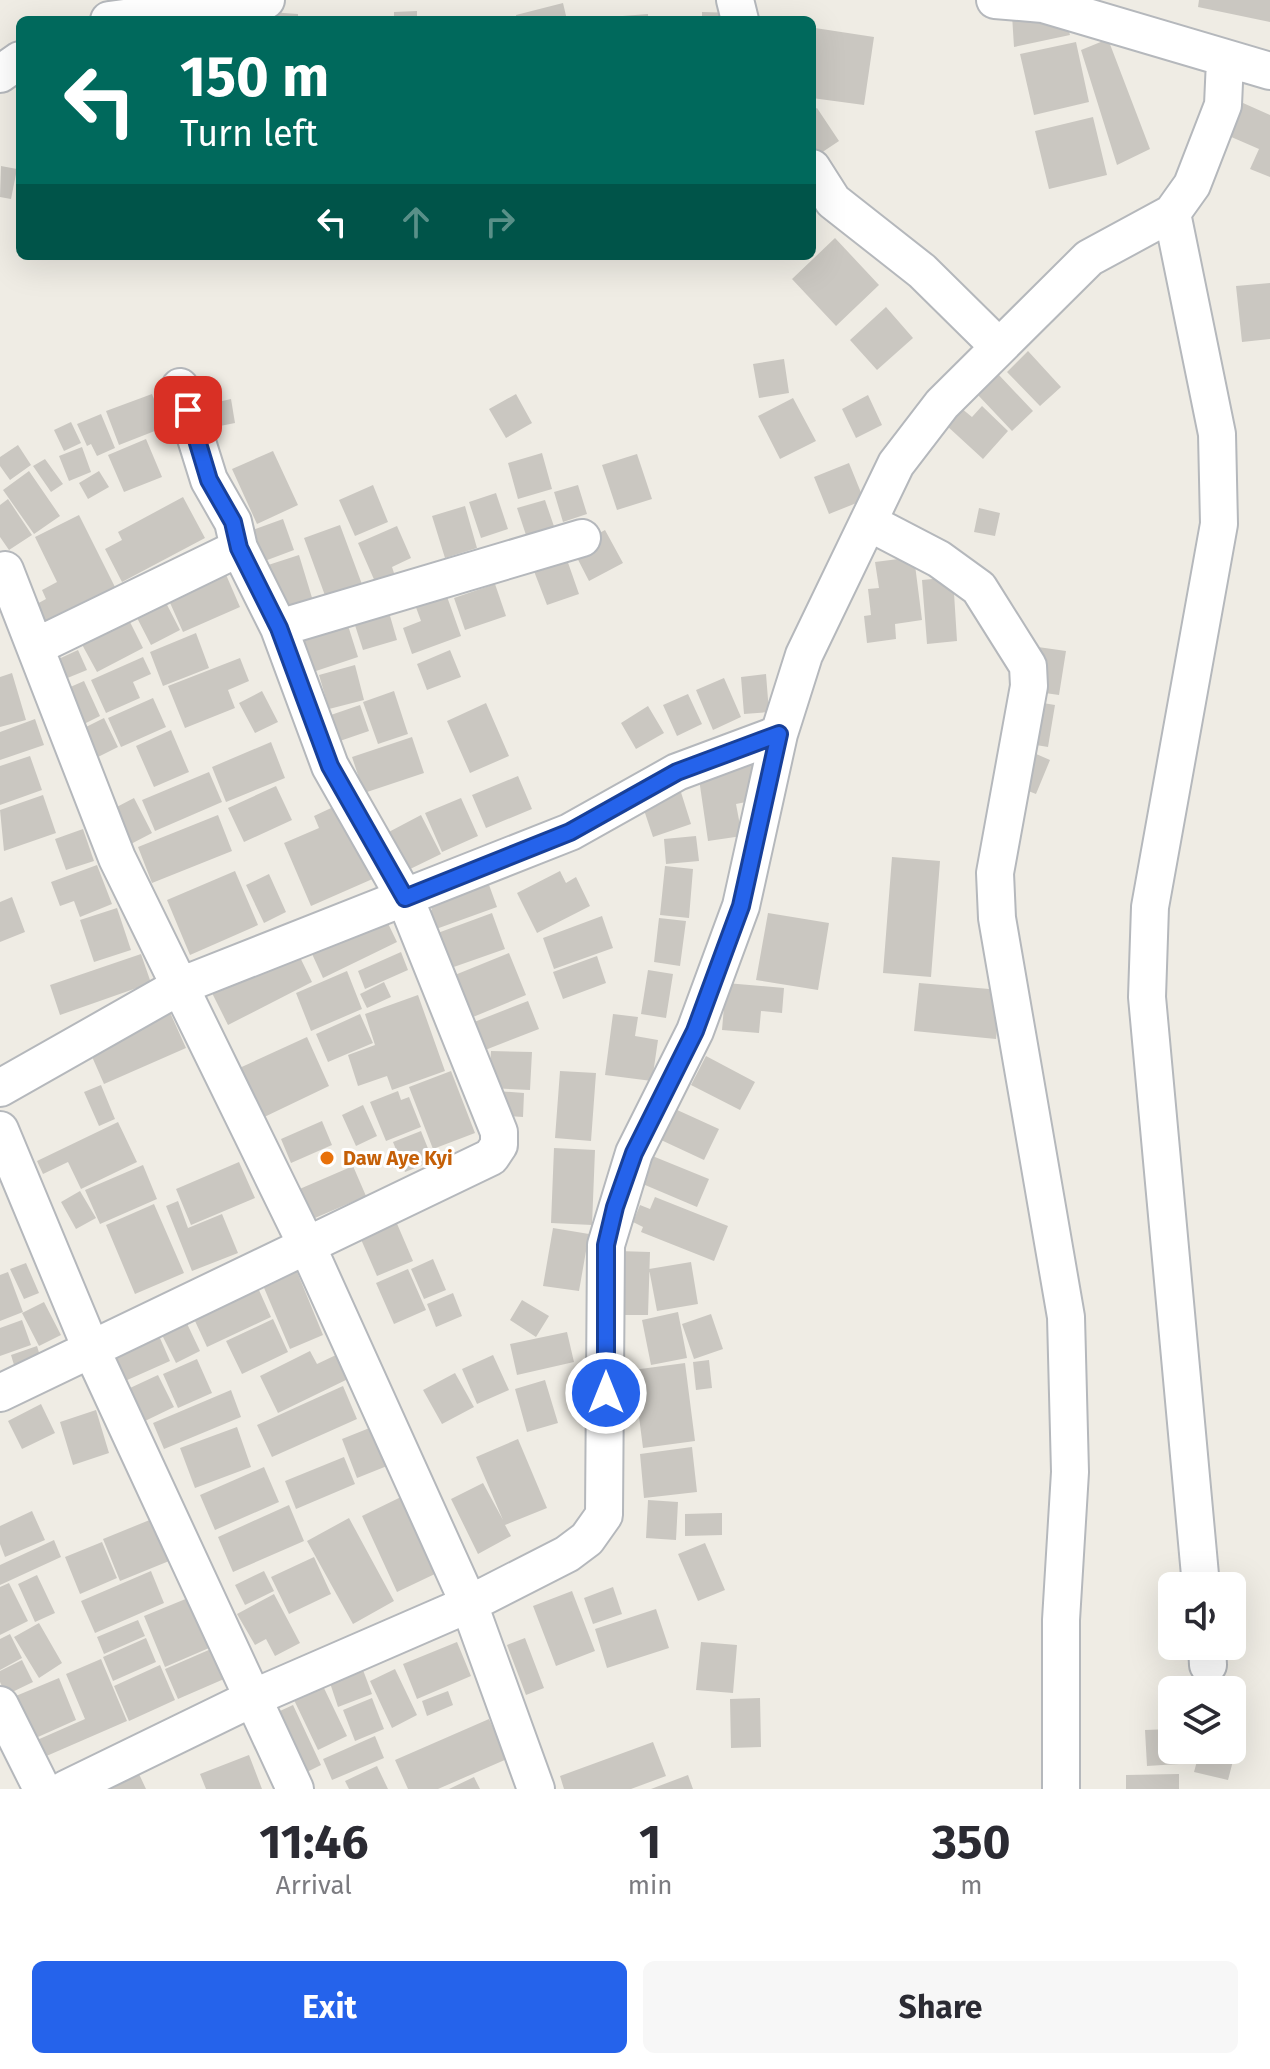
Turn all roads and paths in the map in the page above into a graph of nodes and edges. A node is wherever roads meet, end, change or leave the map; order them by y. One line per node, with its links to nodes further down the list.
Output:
1 (266, 0): 4 (street)
2 (995, 0): 3 (street)
3 (1042, 2): 5 (street)
4 (140, 16)
5 (1225, 60): 6 (street); 8 (street)
6 (1270, 71)
7 (816, 174): 9 (street)
8 (1172, 213): 9 (street); 25 (street)
9 (997, 345): 11 (street)
10 (180, 387): 13 (street)
11 (868, 522): 17 (street); 33 (street)
12 (582, 538): 15 (street)
13 (239, 548): 15 (street); 16 (street)
14 (5, 570): 16 (street)
15 (279, 628): 18 (street)
16 (35, 647): 19 (street)
17 (779, 734): 18 (street); 26 (street)
18 (405, 898): 19 (street); 22 (street)
19 (180, 986): 20 (street); 22 (street)
20 (0, 1088)
21 (0, 1130): 23 (street)
22 (308, 1248): 23 (street); 26 (street)
23 (92, 1351): 24 (street); 27 (street)
24 (0, 1393)
25 (1200, 1572)
26 (469, 1604): 27 (street); 32 (street)
27 (255, 1697): 30 (street); 31 (street)
28 (0, 1705): 29 (street)
29 (42, 1789)
30 (66, 1789)
31 (295, 1789)
32 (536, 1789)
33 (1061, 1789)

